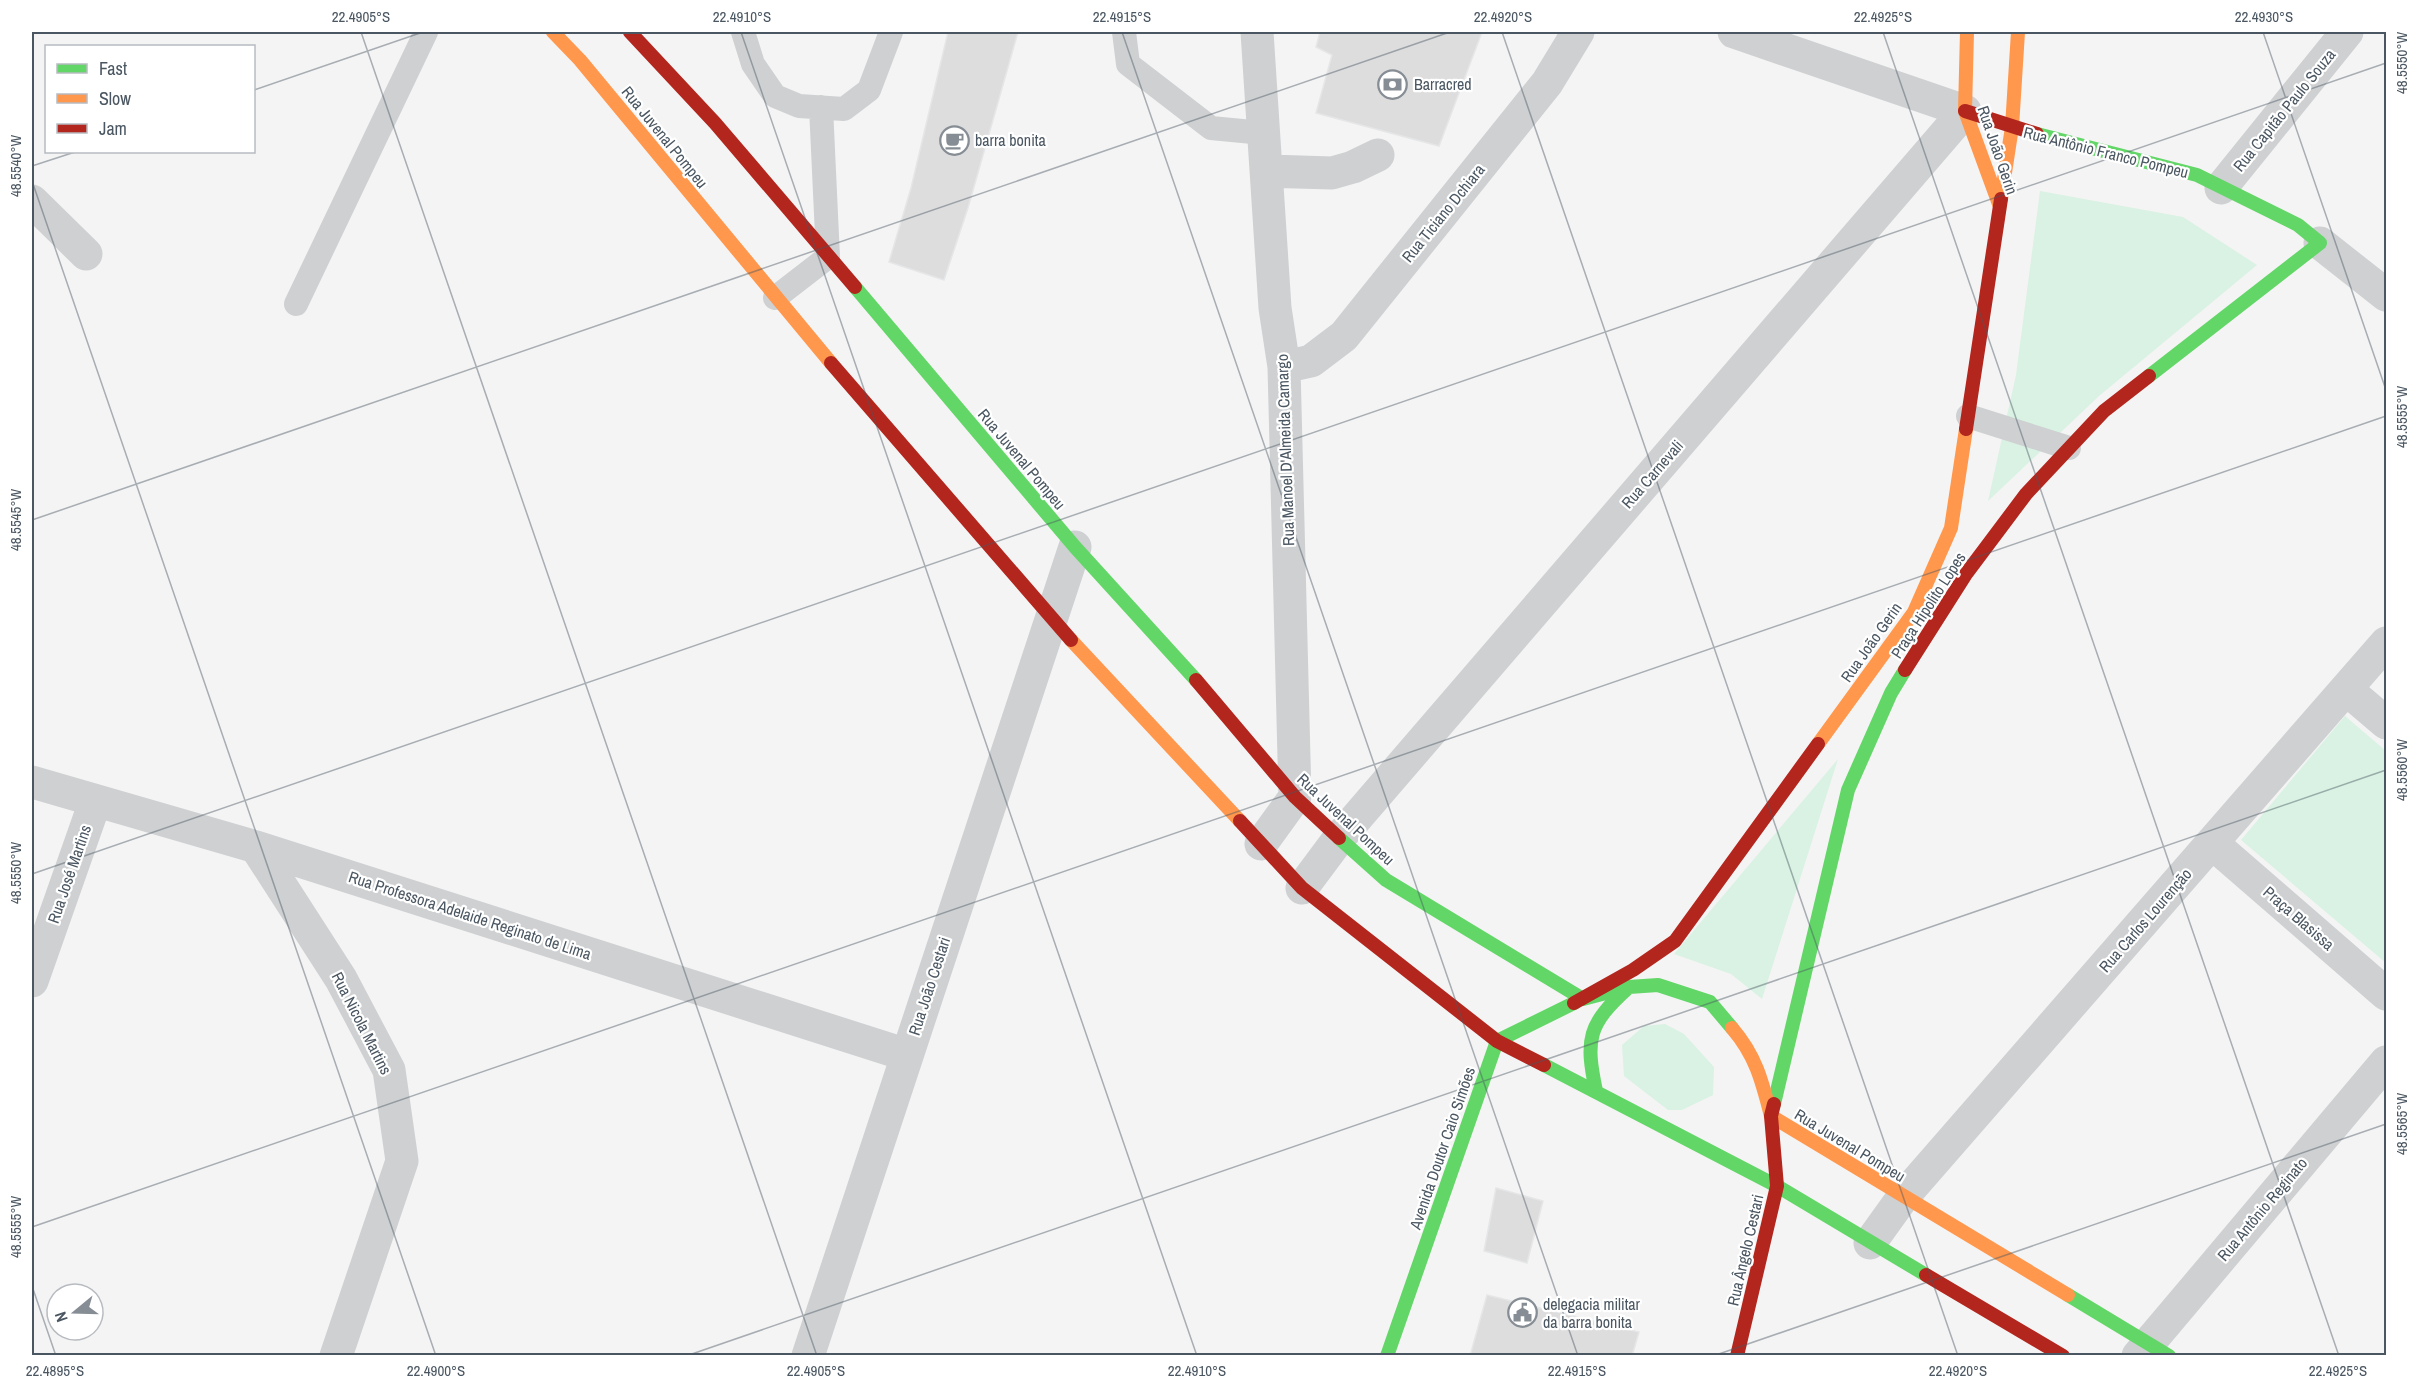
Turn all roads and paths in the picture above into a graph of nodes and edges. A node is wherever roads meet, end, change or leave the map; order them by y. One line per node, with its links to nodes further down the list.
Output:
1 (426, 32): 27 (lane)
2 (553, 32): 26 (street, Rua Juvenal Pompeu)
3 (630, 32): 24 (street, Rua Juvenal Pompeu)
4 (743, 32): 13 (lane)
5 (891, 32): 13 (lane)
6 (1124, 32): 16 (lane)
7 (1578, 32): 28 (street, Rua Ticiano Dchiara)
8 (1734, 32): 14 (street, Rua Antônio Franco Pompeu)
9 (1967, 32): 14 (street, Rua João Gerin)
10 (2018, 32): 15 (street, Rua João Gerin)
11 (2347, 32): 19 (street, Rua Capitão Paulo Souza)
12 (1254, 33): 16 (street, Rua Manoel D'Almeida Camargo)
13 (821, 107): 24 (lane)
14 (1965, 111): 15 (street, Rua Antônio Franco Pompeu); 21 (street, Rua João Gerin); 39 (street, Rua Carnevali)
15 (2012, 128): 19 (street, Rua Antônio Franco Pompeu); 21 (street, Rua João Gerin)
16 (1263, 133): 18 (street, Rua Manoel D'Almeida Camargo)
17 (1378, 155): 18 (street)
18 (1266, 171): 28 (street, Rua Manoel D'Almeida Camargo)
19 (2221, 188): 22 (street, Rua Antônio Franco Pompeu)
20 (32, 201): 23 (street)
21 (2000, 206): 29 (street, Rua João Gerin)
22 (2320, 243): 25 (street, Rua Antônio Franco Pompeu); 30 (street, Praça Hipolito Lopes)
23 (86, 254)
24 (828, 257): 26 (lane); 31 (street, Rua Juvenal Pompeu)
25 (2386, 295)
26 (775, 298): 32 (street, Rua Juvenal Pompeu)
27 (296, 304)
28 (1284, 367): 37 (street, Rua Manoel D'Almeida Camargo)
29 (1968, 416): 30 (lane); 47 (street, Rua João Gerin)
30 (2069, 448): 52 (street, Praça Hipolito Lopes)
31 (1075, 547): 32 (street, Rua João Cestari); 37 (street, Rua Juvenal Pompeu)
32 (1050, 617): 41 (street, Rua Juvenal Pompeu); 49 (street, Rua João Cestari)
33 (2386, 643): 34 (street, Rua Carlos Lourenção)
34 (2346, 689): 35 (street); 40 (street, Rua Carlos Lourenção)
35 (2386, 723)
36 (32, 782): 38 (street, Rua Professora Adelaide Reginato de Lima)
37 (1295, 797): 39 (street, Rua Juvenal Pompeu); 41 (street)
38 (95, 802): 42 (street, Rua Professora Adelaide Reginato de Lima); 44 (street, Rua José Martins)
39 (1340, 837): 43 (street, Rua Carnevali); 47 (street, Rua Juvenal Pompeu)
40 (2212, 843): 46 (street, Praça Blasissa); 54 (street, Rua Carlos Lourenção)
41 (1261, 844): 43 (street, Rua Juvenal Pompeu)
42 (256, 847): 49 (street, Rua Professora Adelaide Reginato de Lima); 57 (street, Rua Nicola Martins)
43 (1302, 888): 48 (street, Rua Juvenal Pompeu)
44 (32, 981)
45 (1629, 987): 47 (street, Rua Juvenal Pompeu); 51 (street); 52 (street, Rua Juvenal Pompeu)
46 (2386, 994)
47 (1583, 999): 48 (street)
48 (1497, 1041): 51 (street, Rua Juvenal Pompeu); 59 (street, Avenida Doutor Caio Simões)
49 (906, 1055): 58 (street, Rua João Cestari)
50 (2386, 1062): 56 (street, Rua Antônio Reginato)
51 (1596, 1091): 53 (street, Rua Juvenal Pompeu)
52 (1771, 1116): 53 (street, Rua Ângelo Cestari); 54 (street, Rua Juvenal Pompeu)
53 (1777, 1186): 55 (street, Rua Juvenal Pompeu); 60 (street, Rua Ângelo Cestari)
54 (1903, 1197): 55 (street, Rua Carlos Lourenção); 56 (street, Rua Juvenal Pompeu)
55 (1870, 1242): 61 (street, Rua Juvenal Pompeu)
56 (2152, 1351)
57 (336, 1356)
58 (808, 1356)
59 (1387, 1356)
60 (1737, 1356)
61 (2063, 1356)

